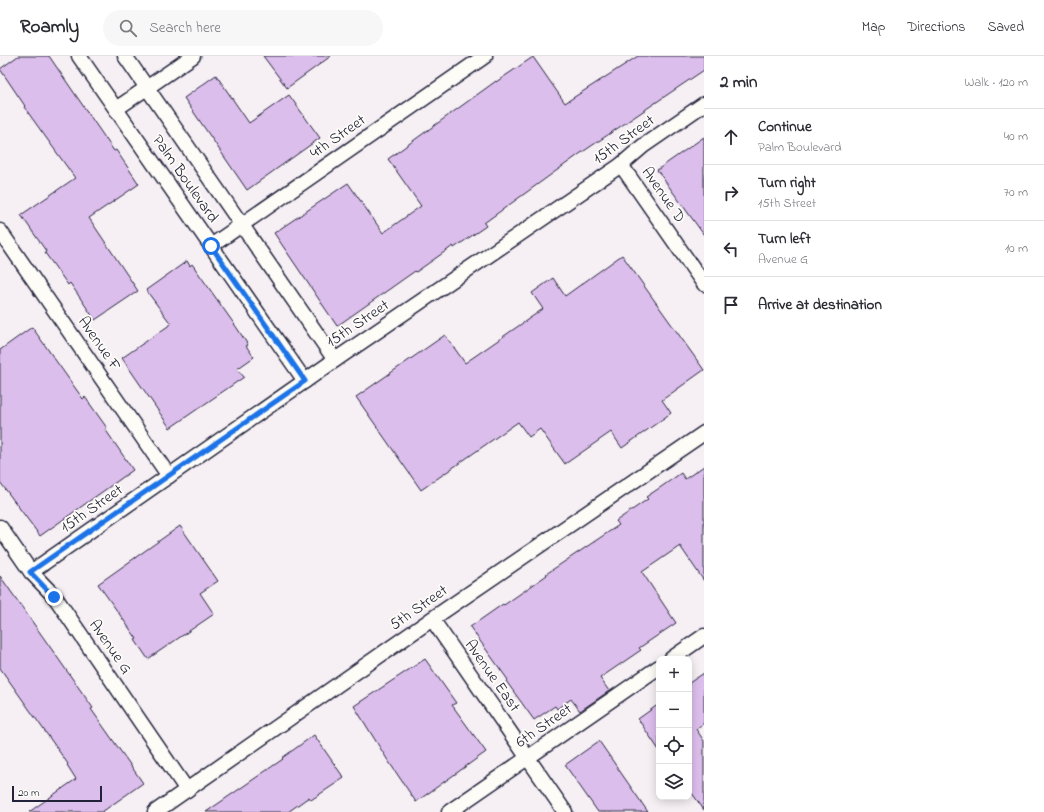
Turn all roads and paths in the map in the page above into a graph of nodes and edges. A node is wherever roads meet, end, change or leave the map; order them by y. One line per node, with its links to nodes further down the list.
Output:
1 (79, 56): 7 (lane, Palm Boulevard)
2 (125, 56): 5 (lane, Palm Boulevard)
3 (193, 56): 5 (lane)
4 (485, 56): 9 (lane, 4th Street)
5 (147, 87): 7 (lane); 9 (lane, Palm Boulevard)
6 (704, 104): 8 (lane, 15th Street)
7 (116, 109): 11 (lane, Palm Boulevard)
8 (621, 165): 12 (lane, Avenue D); 13 (lane, 15th Street)
9 (242, 224): 11 (lane, 4th Street); 13 (lane, Palm Boulevard)
10 (0, 231): 16 (lane, Avenue F)
11 (211, 246): 14 (lane, Palm Boulevard)
12 (704, 284)
13 (335, 360): 14 (lane, 15th Street)
14 (305, 381): 16 (lane, 15th Street)
15 (704, 434): 19 (lane, 5th Street)
16 (169, 476): 18 (lane, 15th Street)
17 (0, 527): 18 (lane, Avenue G)
18 (30, 572): 24 (lane, Avenue G)
19 (432, 620): 23 (lane, Avenue East); 24 (lane, 5th Street)
20 (704, 636): 21 (lane)
21 (675, 656)
22 (656, 669): 23 (lane, 6th Street)
23 (528, 758): 26 (lane, 6th Street); 27 (lane, Avenue East)
24 (188, 790): 25 (lane, 5th Street)
25 (155, 812)
26 (449, 812)
27 (565, 812)

